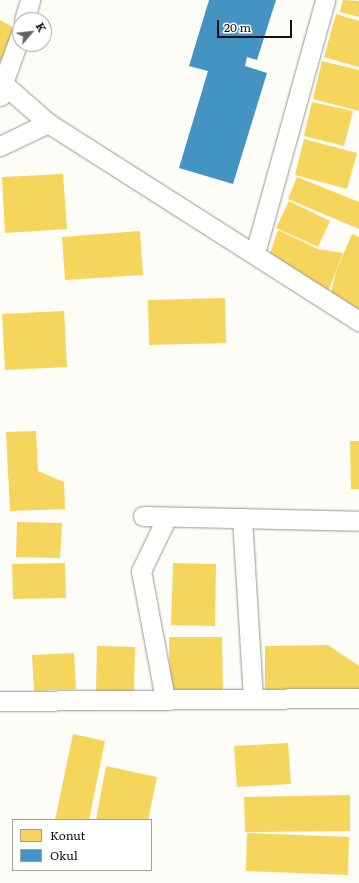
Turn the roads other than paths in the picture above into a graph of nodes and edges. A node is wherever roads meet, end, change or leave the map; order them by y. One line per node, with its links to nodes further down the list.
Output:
1 (30, 0): 3 (street)
2 (325, 0): 8 (street)
3 (26, 12)
4 (14, 52): 5 (street)
5 (1, 87): 6 (street)
6 (48, 123): 7 (street); 8 (street)
7 (0, 146)
8 (255, 253): 9 (street)
9 (359, 321)
10 (143, 516): 11 (street)
11 (167, 517): 12 (street); 16 (street)
12 (242, 518): 13 (street); 14 (street)
13 (359, 521)
14 (253, 697): 15 (street); 16 (street)
15 (359, 698)
16 (165, 699): 17 (street)
17 (0, 701)

